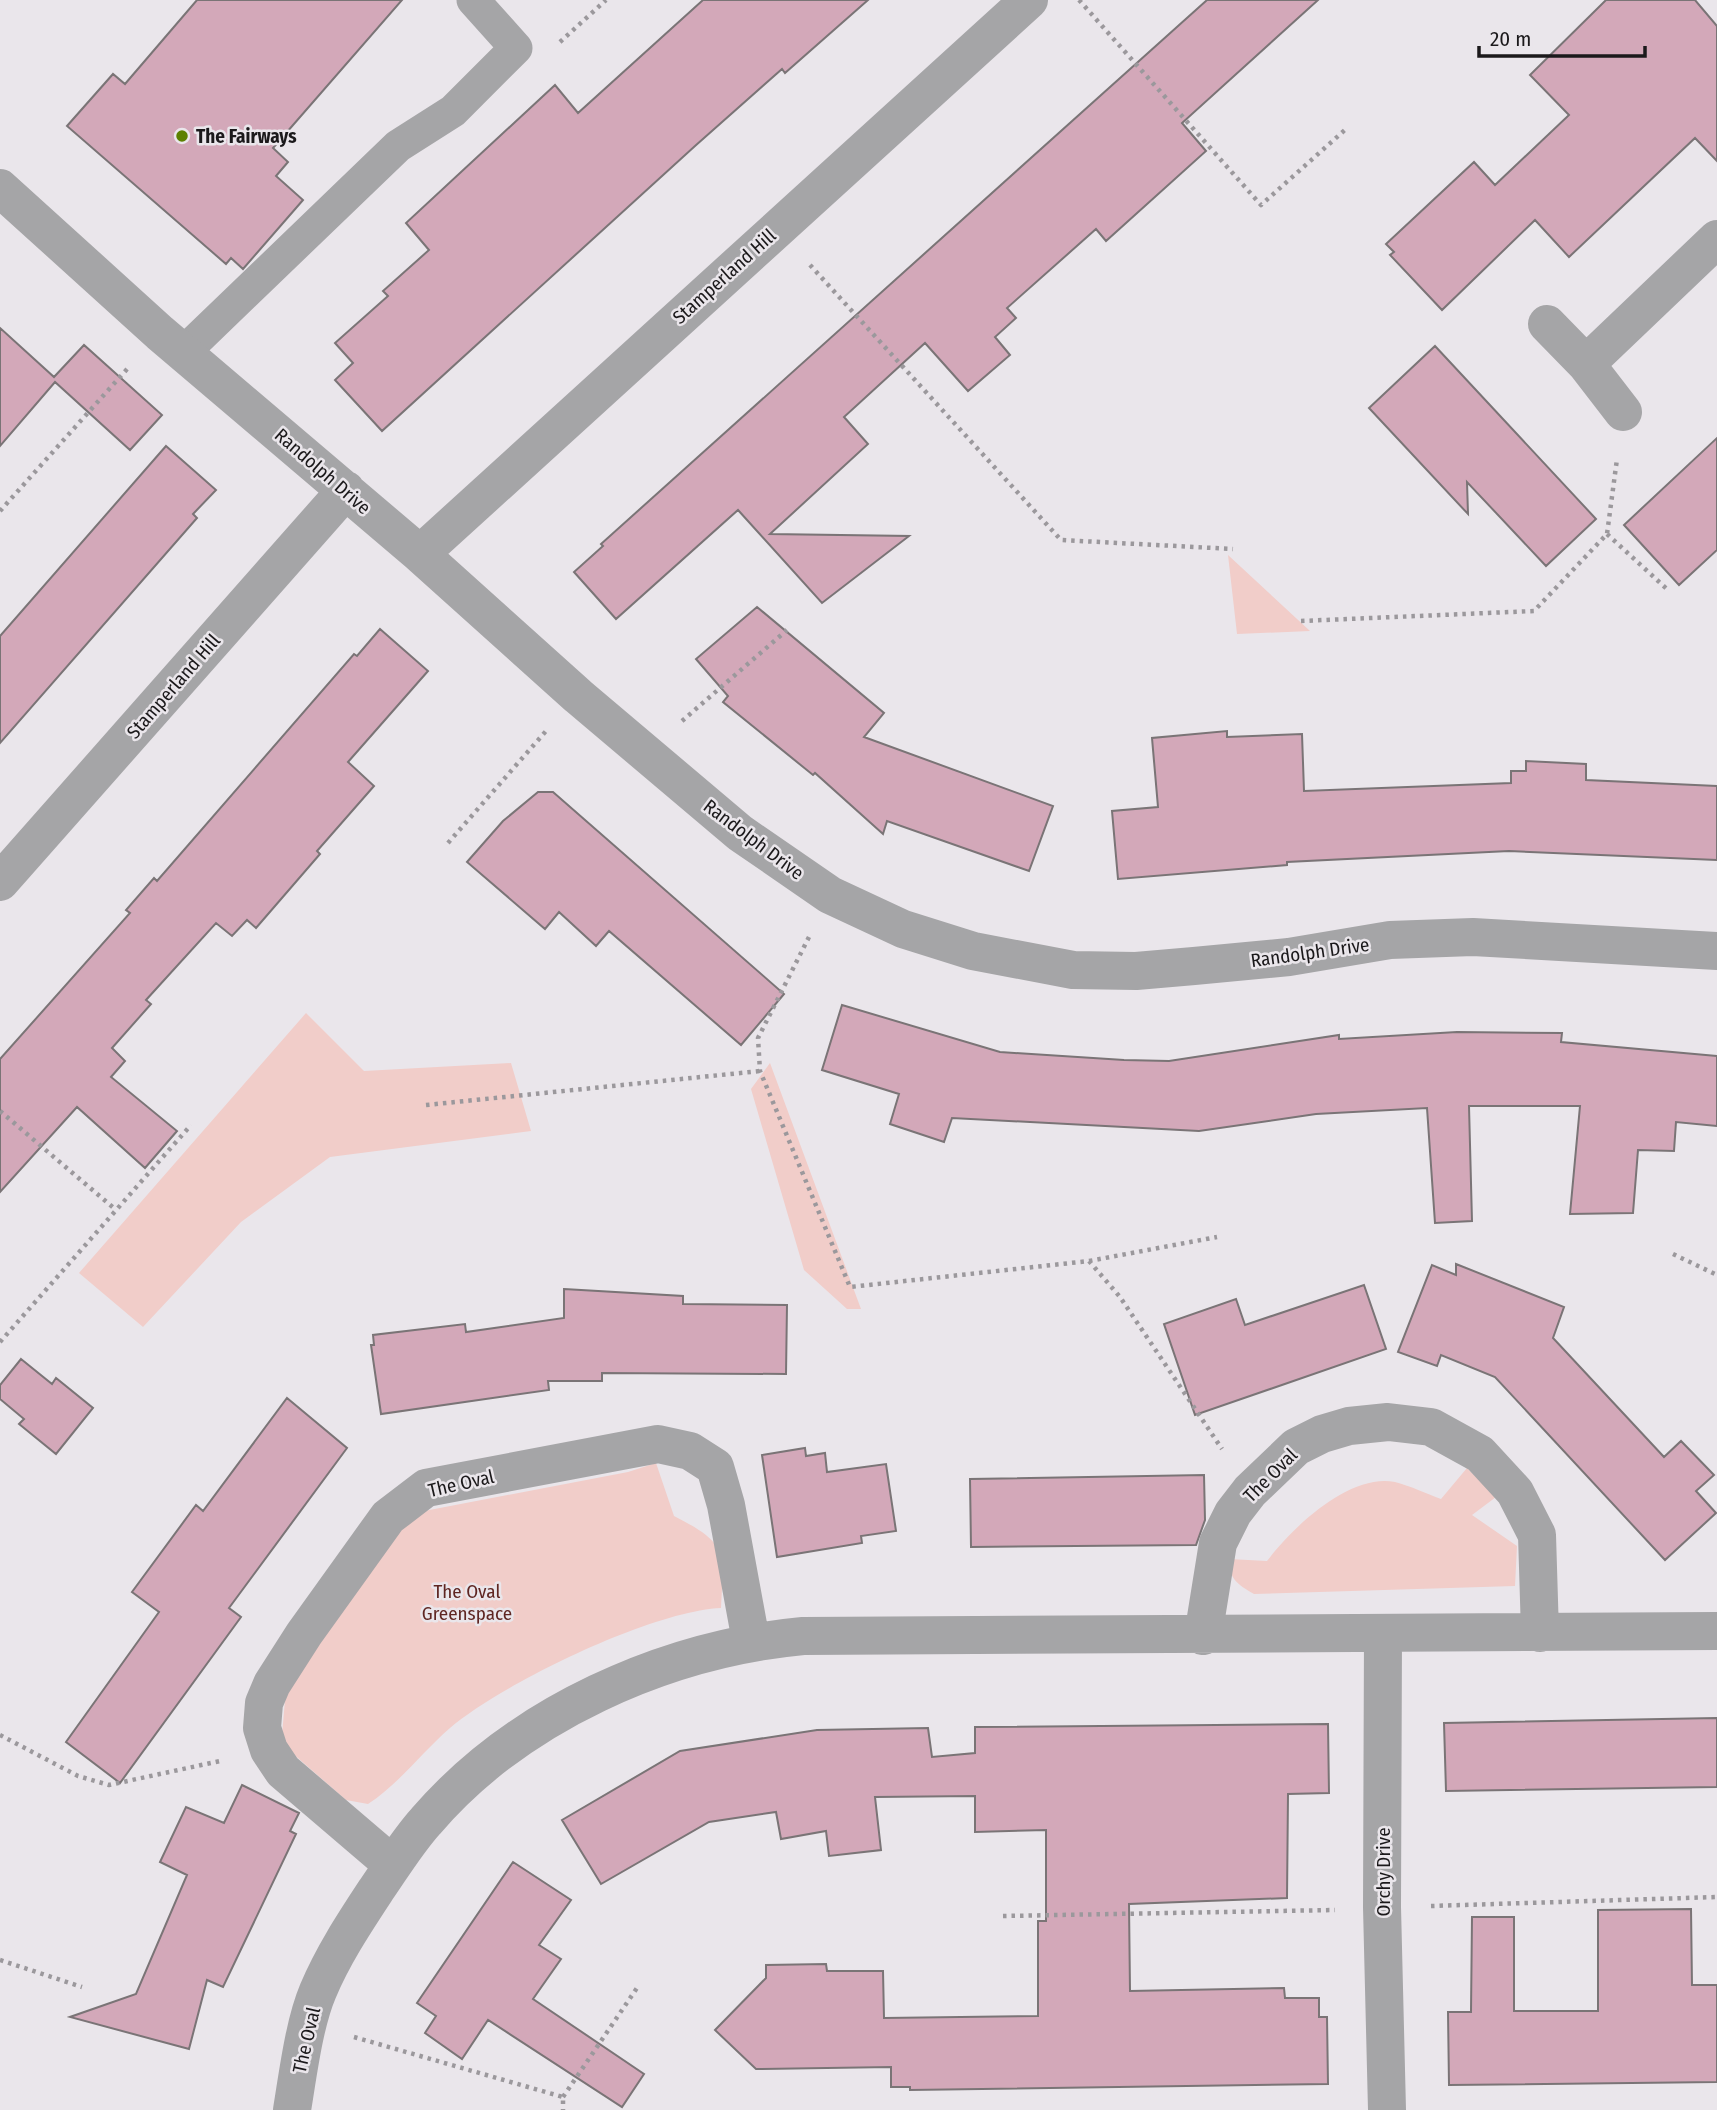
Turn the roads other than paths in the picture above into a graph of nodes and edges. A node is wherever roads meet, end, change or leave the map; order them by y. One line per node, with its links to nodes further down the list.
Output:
1 (473, 0): 6 (lane)
2 (1011, 6): 10 (street, Stamperland Hill)
3 (0, 188): 6 (street, Randolph Drive)
4 (1717, 239): 7 (street)
5 (1547, 324): 7 (street)
6 (172, 342): 9 (street, Randolph Drive)
7 (1586, 364): 8 (street)
8 (1623, 412)
9 (346, 490): 10 (street, Randolph Drive); 11 (street, Stamperland Hill)
10 (420, 555): 12 (street, Randolph Drive)
11 (0, 882)
12 (1717, 951)
13 (1717, 1630): 14 (street, The Oval)
14 (1541, 1633): 15 (street, The Oval); 16 (street, The Oval)
15 (1383, 1634): 16 (street, The Oval); 20 (street, Orchy Drive)
16 (1203, 1636): 17 (street, The Oval)
17 (751, 1641): 18 (street, The Oval); 18 (street, The Oval)
18 (393, 1865): 19 (street, The Oval)
19 (292, 2110)
20 (1387, 2110)

